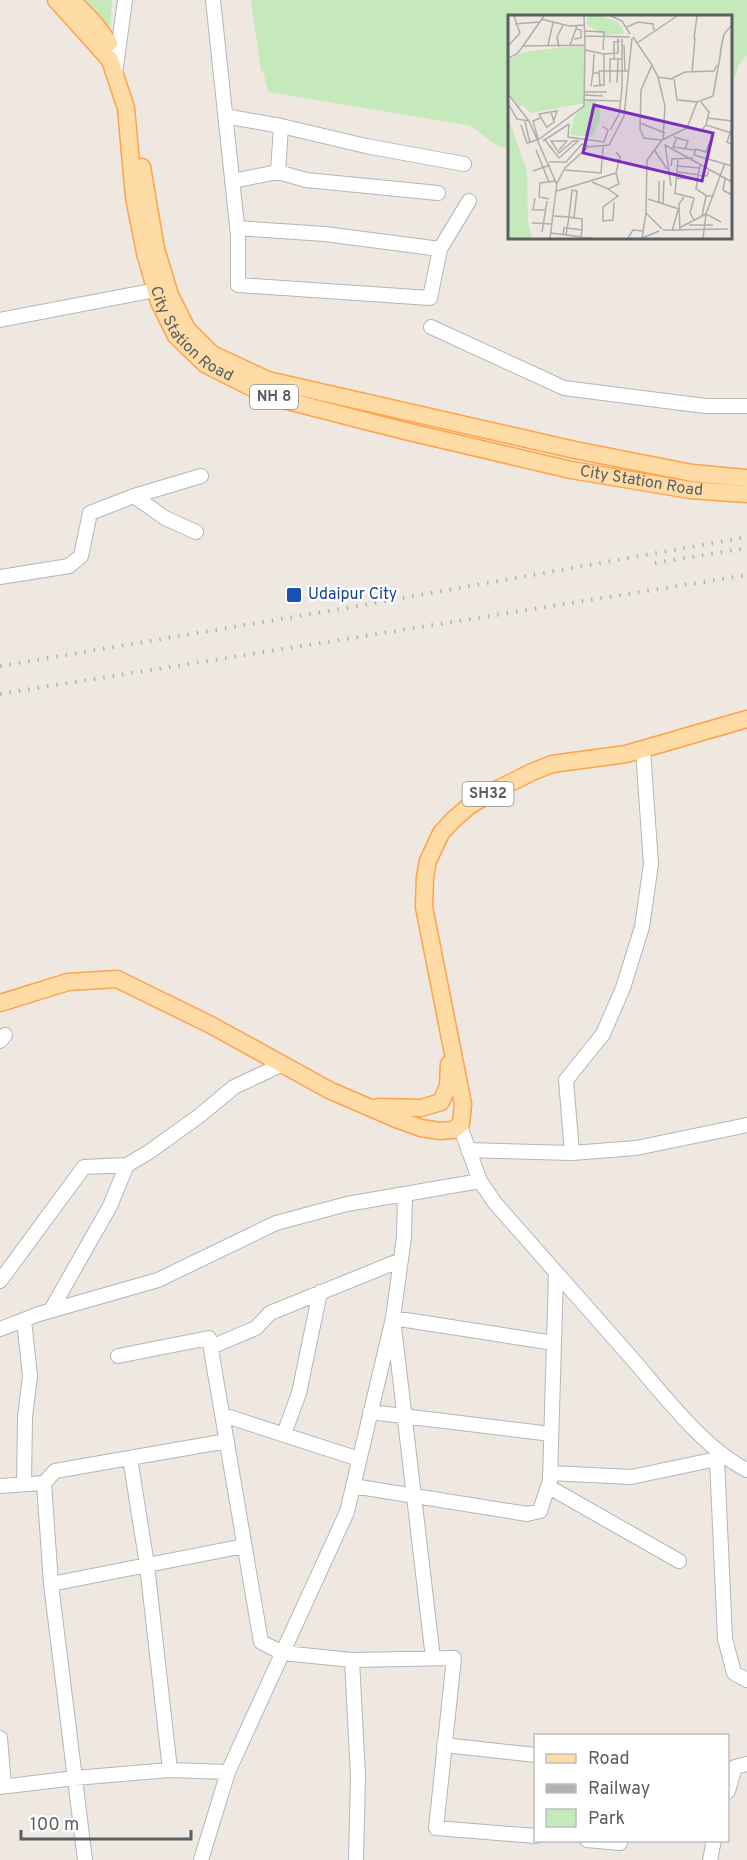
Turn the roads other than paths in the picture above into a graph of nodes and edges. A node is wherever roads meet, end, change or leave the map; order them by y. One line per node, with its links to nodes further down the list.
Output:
1 (56, 0): 6 (main road, City Station Road / NH 8)
2 (72, 0): 5 (main road, City Station Road / NH 8)
3 (125, 0): 5 (street)
4 (213, 0): 7 (street)
5 (118, 55): 6 (street); 21 (main road, City Station Road / NH 8)
6 (115, 74): 16 (main road, City Station Road / NH 8)
7 (225, 116): 8 (street); 11 (street)
8 (281, 126): 9 (street); 10 (street)
9 (464, 164)
10 (278, 172): 11 (street); 12 (street)
11 (232, 181): 14 (street)
12 (438, 193)
13 (469, 201): 15 (street)
14 (237, 228): 15 (street); 15 (street)
15 (440, 249)
16 (156, 290): 17 (street); 22 (main road, City Station Road / NH 8)
17 (0, 320)
18 (431, 327): 19 (street)
19 (747, 406)
20 (201, 476): 23 (street)
21 (747, 478)
22 (747, 494)
23 (134, 496): 24 (street); 25 (street)
24 (196, 532)
25 (0, 577)
26 (747, 720): 27 (main road, SH32)
27 (643, 750): 29 (main road, SH32); 36 (street)
28 (0, 1003): 30 (main road)
29 (449, 1036): 31 (main road); 34 (main road, SH32)
30 (284, 1064): 32 (main road); 37 (street)
31 (441, 1102): 32 (main road); 34 (main road)
32 (366, 1106): 34 (main road)
33 (747, 1125): 36 (street)
34 (460, 1126): 35 (street)
35 (468, 1149): 36 (street); 38 (street)
36 (572, 1153)
37 (127, 1165): 42 (street); 44 (street)
38 (480, 1181): 39 (street); 41 (street)
39 (405, 1194): 40 (street); 44 (street)
40 (401, 1260): 43 (street); 45 (street)
41 (556, 1273): 48 (street); 57 (street)
42 (0, 1281)
43 (320, 1292): 49 (street); 54 (street)
44 (51, 1310): 46 (street)
45 (393, 1318): 48 (street); 51 (street); 53 (street)
46 (24, 1320): 47 (street); 63 (street)
47 (0, 1329)
48 (554, 1343): 55 (street)
49 (211, 1347): 50 (street); 52 (street)
50 (118, 1356)
51 (370, 1412): 53 (street); 59 (street)
52 (223, 1414): 54 (street); 56 (street)
53 (405, 1416): 55 (street); 66 (street)
54 (284, 1434): 59 (street)
55 (551, 1434): 61 (street)
56 (226, 1441): 58 (street); 67 (street)
57 (718, 1456): 60 (street); 61 (street); 74 (street)
58 (130, 1458): 62 (street); 69 (street)
59 (360, 1460): 65 (street)
60 (747, 1470)
61 (550, 1480): 66 (street); 68 (street)
62 (44, 1483): 63 (street); 70 (street)
63 (24, 1484): 64 (street)
64 (0, 1486)
65 (353, 1486): 66 (street); 71 (street)
66 (414, 1497): 72 (street)
67 (244, 1546): 69 (street); 71 (street)
68 (679, 1561)
69 (147, 1565): 70 (street); 79 (street)
70 (51, 1584): 81 (street)
71 (283, 1653): 73 (street); 80 (street)
72 (433, 1658): 73 (street); 76 (street)
73 (352, 1660): 90 (street)
74 (747, 1680)
75 (0, 1738): 82 (street)
76 (444, 1745): 77 (street); 84 (street)
77 (534, 1755)
78 (747, 1764): 83 (street)
79 (170, 1770): 80 (street); 81 (street)
80 (228, 1772): 89 (street)
81 (75, 1778): 82 (street); 88 (street)
82 (2, 1786)
83 (729, 1788)
84 (534, 1836)
85 (609, 1842): 87 (street)
86 (714, 1842): 91 (street)
87 (620, 1843)
88 (85, 1860)
89 (201, 1860)
90 (356, 1860)
91 (711, 1860)

